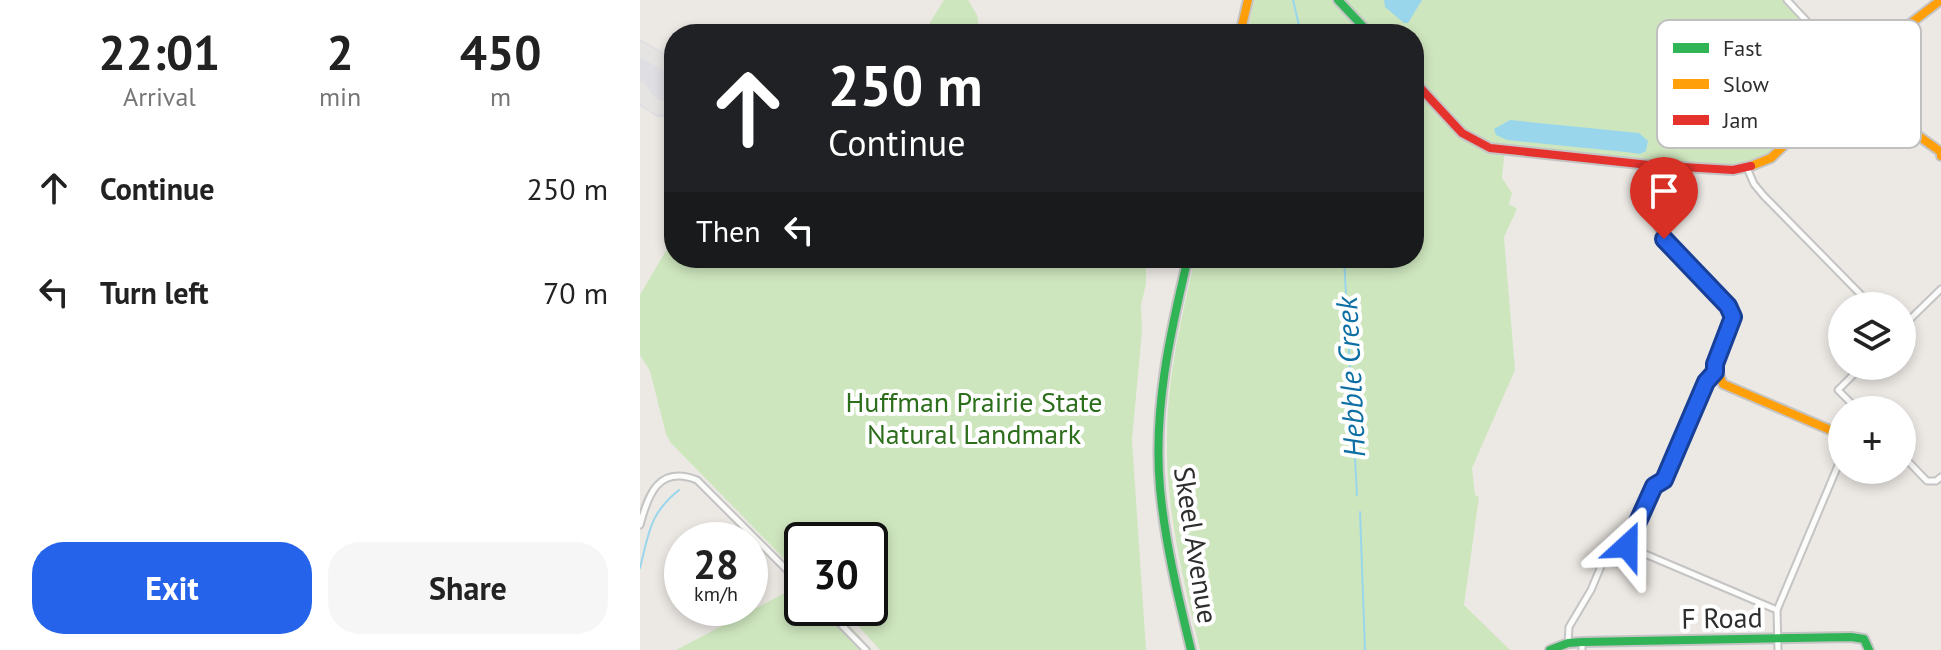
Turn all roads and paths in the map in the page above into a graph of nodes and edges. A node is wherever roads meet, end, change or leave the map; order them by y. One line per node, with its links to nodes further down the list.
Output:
1 (1248, 0): 7 (street)
2 (1338, 0): 8 (street)
3 (1787, 0): 5 (street)
4 (1941, 0): 6 (street)
5 (1806, 20)
6 (1915, 20)
7 (1242, 24)
8 (1361, 24)
9 (1424, 92): 13 (street)
10 (1921, 138): 12 (street)
11 (1782, 148): 14 (street)
12 (1941, 154)
13 (1649, 165): 14 (street); 19 (street)
14 (1747, 168): 17 (street)
15 (1186, 268): 37 (street, Skeel Avenue)
16 (1941, 289): 18 (street)
17 (1858, 292)
18 (1916, 313)
19 (1715, 372): 22 (street); 27 (street)
20 (1848, 380): 21 (street)
21 (1844, 396)
22 (1828, 429)
23 (1916, 470): 24 (street)
24 (1941, 477)
25 (1830, 484): 29 (street)
26 (640, 525): 28 (street)
27 (1627, 546): 29 (street); 32 (street)
28 (784, 567)
29 (1777, 610): 31 (street)
30 (843, 626): 36 (street)
31 (1777, 639): 33 (street, F Road); 39 (street); 40 (street, F Road)
32 (1568, 643): 34 (street, F Road); 38 (street, F Road)
33 (1685, 645): 35 (street, F Road)
34 (1582, 646): 35 (street, F Road)
35 (1636, 646)
36 (866, 650)
37 (1191, 650)
38 (1550, 650)
39 (1778, 650)
40 (1869, 650)

